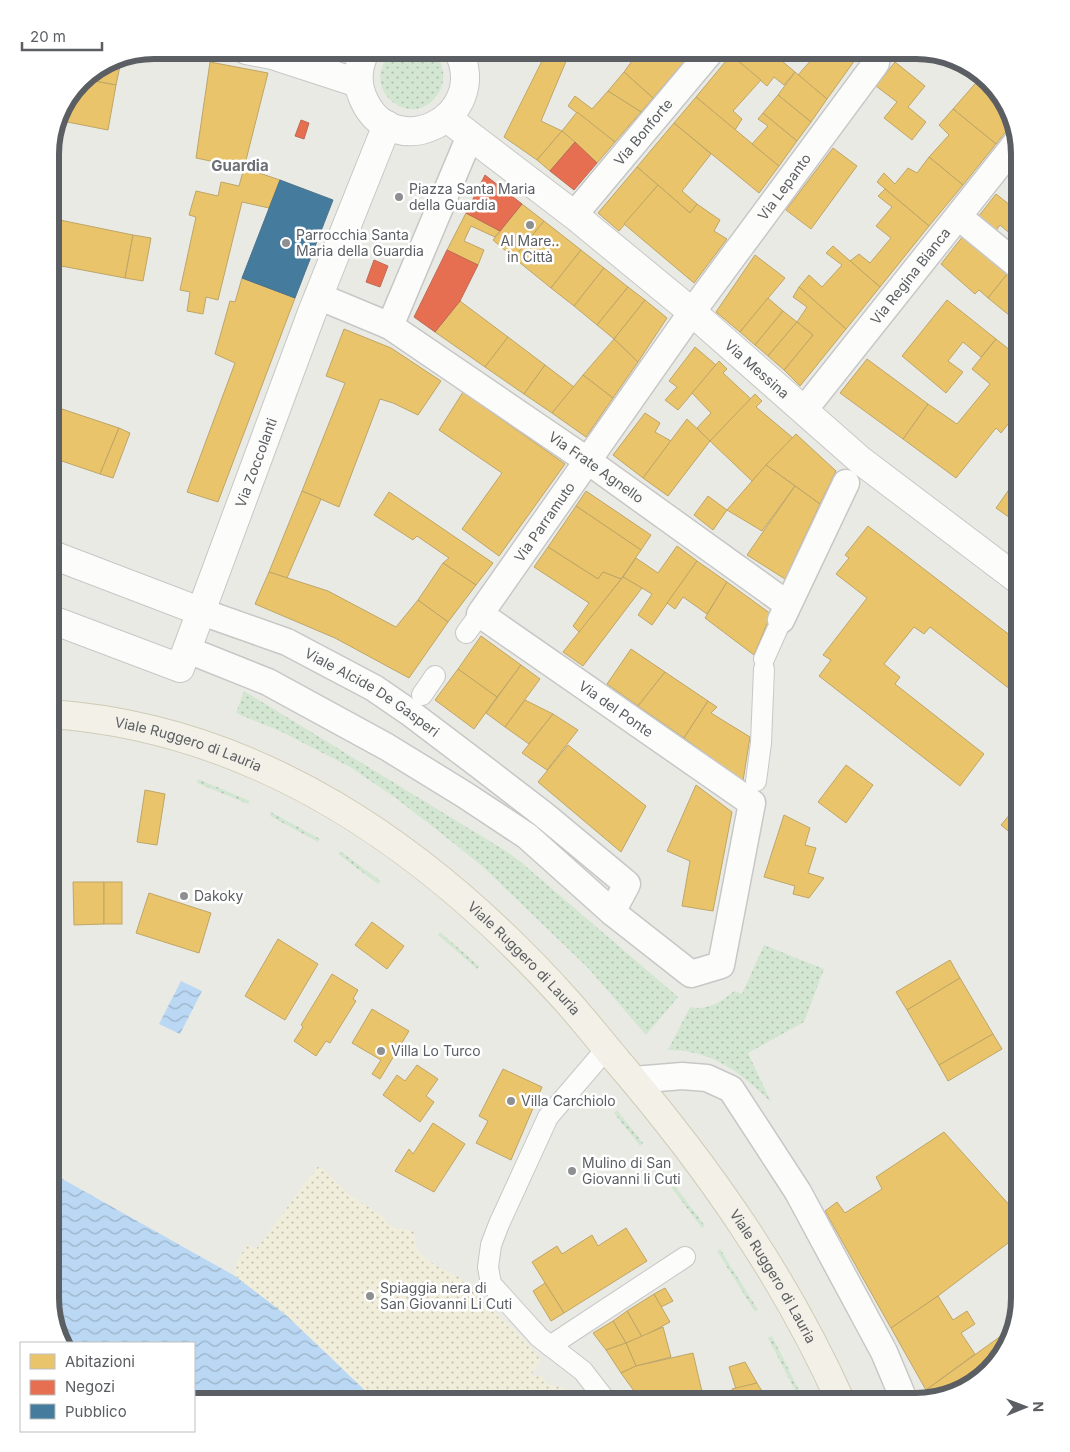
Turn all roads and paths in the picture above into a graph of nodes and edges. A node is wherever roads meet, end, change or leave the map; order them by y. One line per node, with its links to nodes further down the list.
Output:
1 (281, 59): 6 (main road)
2 (362, 59): 6 (main road)
3 (462, 59): 7 (main road)
4 (704, 59): 11 (street, Via Bonforte)
5 (876, 63): 15 (street, Via Lepanto)
6 (358, 83): 8 (main road)
7 (447, 118): 8 (main road); 9 (main road, Via Messina)
8 (386, 125): 14 (main road, Via Zoccolanti)
9 (470, 136): 11 (main road, Via Messina); 16 (street)
10 (1011, 150): 12 (street, Via Regina Bianca)
11 (574, 215): 15 (main road, Via Messina)
12 (958, 217): 13 (street); 17 (street, Via Regina Bianca)
13 (1011, 260)
14 (314, 305): 16 (street, Via Frate Agnello); 22 (main road, Via Zoccolanti)
15 (692, 312): 17 (main road, Via Messina); 18 (street, Via Parramuto)
16 (396, 330): 18 (street, Via Frate Agnello)
17 (804, 410): 21 (main road, Via Messina)
18 (588, 461): 23 (street, Via Frate Agnello); 25 (street, Via Parramuto)
19 (846, 483): 23 (street)
20 (59, 557): 22 (main road, Viale Alcide De Gasperi)
21 (1011, 574)
22 (202, 612): 26 (main road, Via Zoccolanti); 31 (street, Viale Alcide De Gasperi)
23 (782, 618): 30 (street)
24 (59, 622): 26 (main road)
25 (473, 623): 30 (street, Via del Ponte)
26 (184, 659): 31 (street)
27 (435, 676): 28 (street)
28 (422, 695)
29 (59, 715): 32 (main road, Viale Ruggero di Lauria)
30 (754, 792): 31 (street)
31 (612, 912)
32 (607, 1048): 33 (main road, Viale Ruggero di Lauria); 35 (street)
33 (634, 1080): 37 (main road, Viale Ruggero di Lauria); 38 (street)
34 (685, 1257): 35 (street)
35 (550, 1346): 36 (street)
36 (601, 1393)
37 (837, 1393)
38 (901, 1393)

